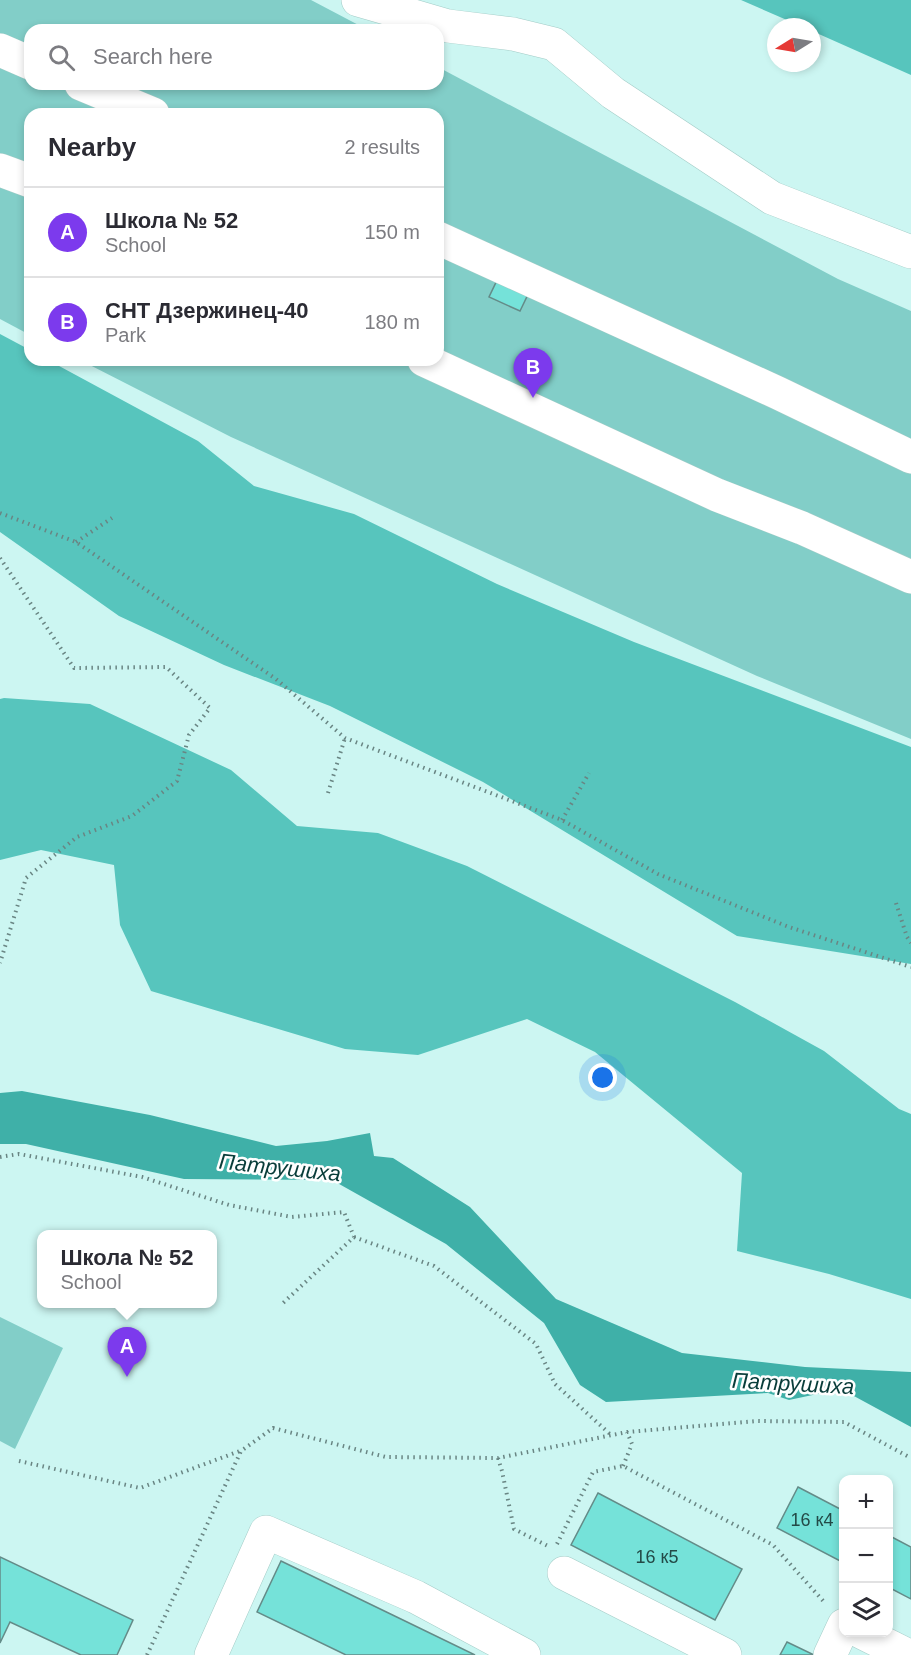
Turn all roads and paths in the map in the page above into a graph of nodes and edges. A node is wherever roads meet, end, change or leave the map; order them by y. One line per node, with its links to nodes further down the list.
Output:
1 (358, 0): 2 (lane)
2 (441, 24)
3 (444, 25): 11 (lane)
4 (0, 50): 5 (lane)
5 (24, 60)
6 (95, 90): 7 (lane)
7 (139, 108)
8 (0, 170): 9 (lane)
9 (24, 179)
10 (444, 241): 13 (lane)
11 (911, 252)
12 (437, 366): 18 (lane)
13 (911, 457)
14 (0, 513): 16 (path)
15 (112, 518): 16 (path)
16 (76, 542): 19 (path)
17 (0, 558): 25 (path)
18 (911, 577)
19 (345, 738): 21 (path); 22 (path)
20 (589, 773): 22 (path)
21 (328, 793)
22 (562, 820): 26 (path)
23 (896, 903): 24 (path)
24 (911, 943)
25 (0, 963)
26 (911, 967)
27 (0, 1157): 28 (path)
28 (354, 1238): 29 (path); 31 (path)
29 (283, 1303)
30 (627, 1432): 31 (path); 34 (path); 36 (path)
31 (611, 1435): 33 (path)
32 (241, 1450): 33 (path); 35 (path); 40 (path)
33 (498, 1458): 36 (path)
34 (911, 1458)
35 (19, 1461)
36 (623, 1466): 38 (path)
37 (564, 1573): 43 (lane)
38 (836, 1616): 44 (lane)
39 (871, 1637): 45 (lane)
40 (147, 1655)
41 (211, 1655): 42 (lane)
42 (524, 1655)
43 (725, 1655)
44 (830, 1655)
45 (907, 1655)

